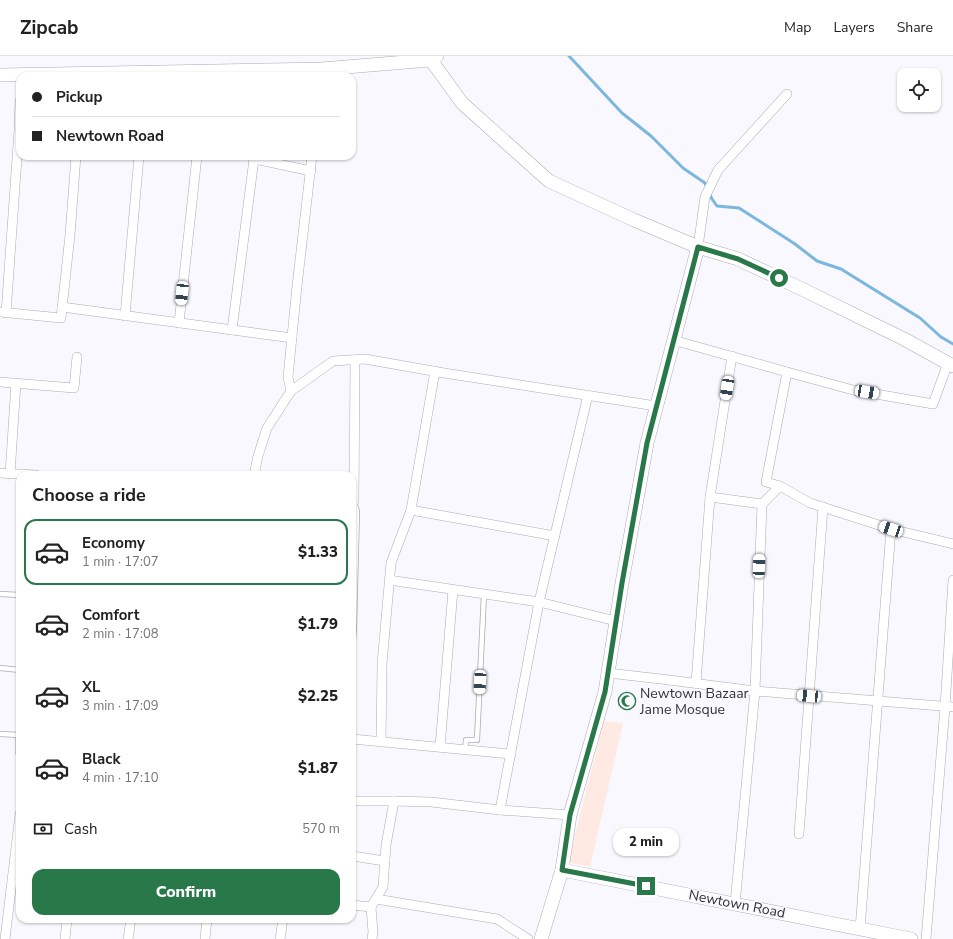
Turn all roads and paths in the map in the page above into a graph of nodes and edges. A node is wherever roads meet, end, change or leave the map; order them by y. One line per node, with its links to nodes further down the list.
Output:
1 (431, 57): 2 (street); 14 (street)
2 (329, 72)
3 (0, 75): 4 (street)
4 (16, 75)
5 (787, 94): 14 (street)
6 (16, 160): 16 (street)
7 (76, 160): 15 (street)
8 (139, 160): 17 (street)
9 (197, 160): 18 (street)
10 (254, 160): 19 (street)
11 (259, 160): 13 (street)
12 (312, 160): 13 (street)
13 (311, 171): 20 (street)
14 (698, 247): 21 (street); 25 (street)
15 (62, 307): 16 (street); 17 (street)
16 (3, 313)
17 (125, 316): 18 (street)
18 (179, 323): 19 (street)
19 (232, 330): 20 (street)
20 (292, 338): 30 (street)
21 (673, 340): 22 (street); 32 (street)
22 (732, 356): 27 (street); 39 (street)
23 (77, 357): 29 (street)
24 (355, 360): 26 (street); 30 (street); 34 (street)
25 (950, 364): 27 (street)
26 (435, 371): 31 (street); 43 (street)
27 (787, 372): 38 (street)
28 (0, 382): 29 (street)
29 (16, 383): 36 (street)
30 (291, 391): 33 (street)
31 (588, 395): 32 (street); 45 (street)
32 (656, 406): 55 (street)
33 (255, 471)
34 (353, 471)
35 (0, 473): 36 (street)
36 (10, 474): 37 (street)
37 (16, 474)
38 (780, 486): 40 (street); 41 (street)
39 (710, 496): 40 (street); 59 (street)
40 (762, 504): 60 (street)
41 (823, 507): 44 (street); 61 (street)
42 (356, 508): 47 (lane)
43 (411, 510): 45 (street); 48 (street)
44 (891, 529): 46 (street); 62 (street)
45 (555, 536): 54 (street)
46 (953, 544)
47 (356, 550)
48 (389, 580): 50 (street); 67 (street)
49 (953, 580): 63 (street)
50 (453, 590): 52 (street); 68 (street)
51 (0, 594): 53 (lane)
52 (484, 594): 54 (street); 69 (lane)
53 (16, 595)
54 (539, 602): 55 (street); 70 (street)
55 (616, 621): 58 (street)
56 (0, 668): 57 (lane)
57 (16, 670)
58 (608, 673): 59 (street); 74 (street)
59 (696, 683): 60 (street)
60 (755, 691): 61 (street); 81 (street)
61 (809, 696): 62 (street); 75 (street)
62 (878, 701): 63 (street); 87 (street)
63 (949, 707): 97 (street)
64 (0, 734): 65 (lane)
65 (16, 735)
66 (356, 740): 67 (street)
67 (381, 742): 68 (street)
68 (440, 747): 69 (street)
69 (465, 750): 70 (street)
70 (511, 754): 73 (street)
71 (356, 801): 72 (street)
72 (394, 802): 73 (street); 78 (street)
73 (500, 810): 74 (street)
74 (570, 815): 79 (street)
75 (798, 834)
76 (16, 847): 88 (street)
77 (356, 857): 78 (street)
78 (385, 861): 80 (street)
79 (562, 870): 81 (street, Newtown Road); 95 (street)
80 (373, 903): 82 (street); 93 (street); 94 (street)
81 (736, 904): 87 (street, Newtown Road)
82 (356, 905)
83 (67, 923): 89 (street)
84 (130, 923): 90 (street)
85 (207, 923): 91 (street)
86 (282, 923): 92 (street)
87 (860, 929): 96 (street, Newtown Road)
88 (5, 939)
89 (65, 939)
90 (128, 939)
91 (205, 939)
92 (280, 939)
93 (372, 939)
94 (528, 939)
95 (541, 939)
96 (912, 939)
97 (926, 939)

